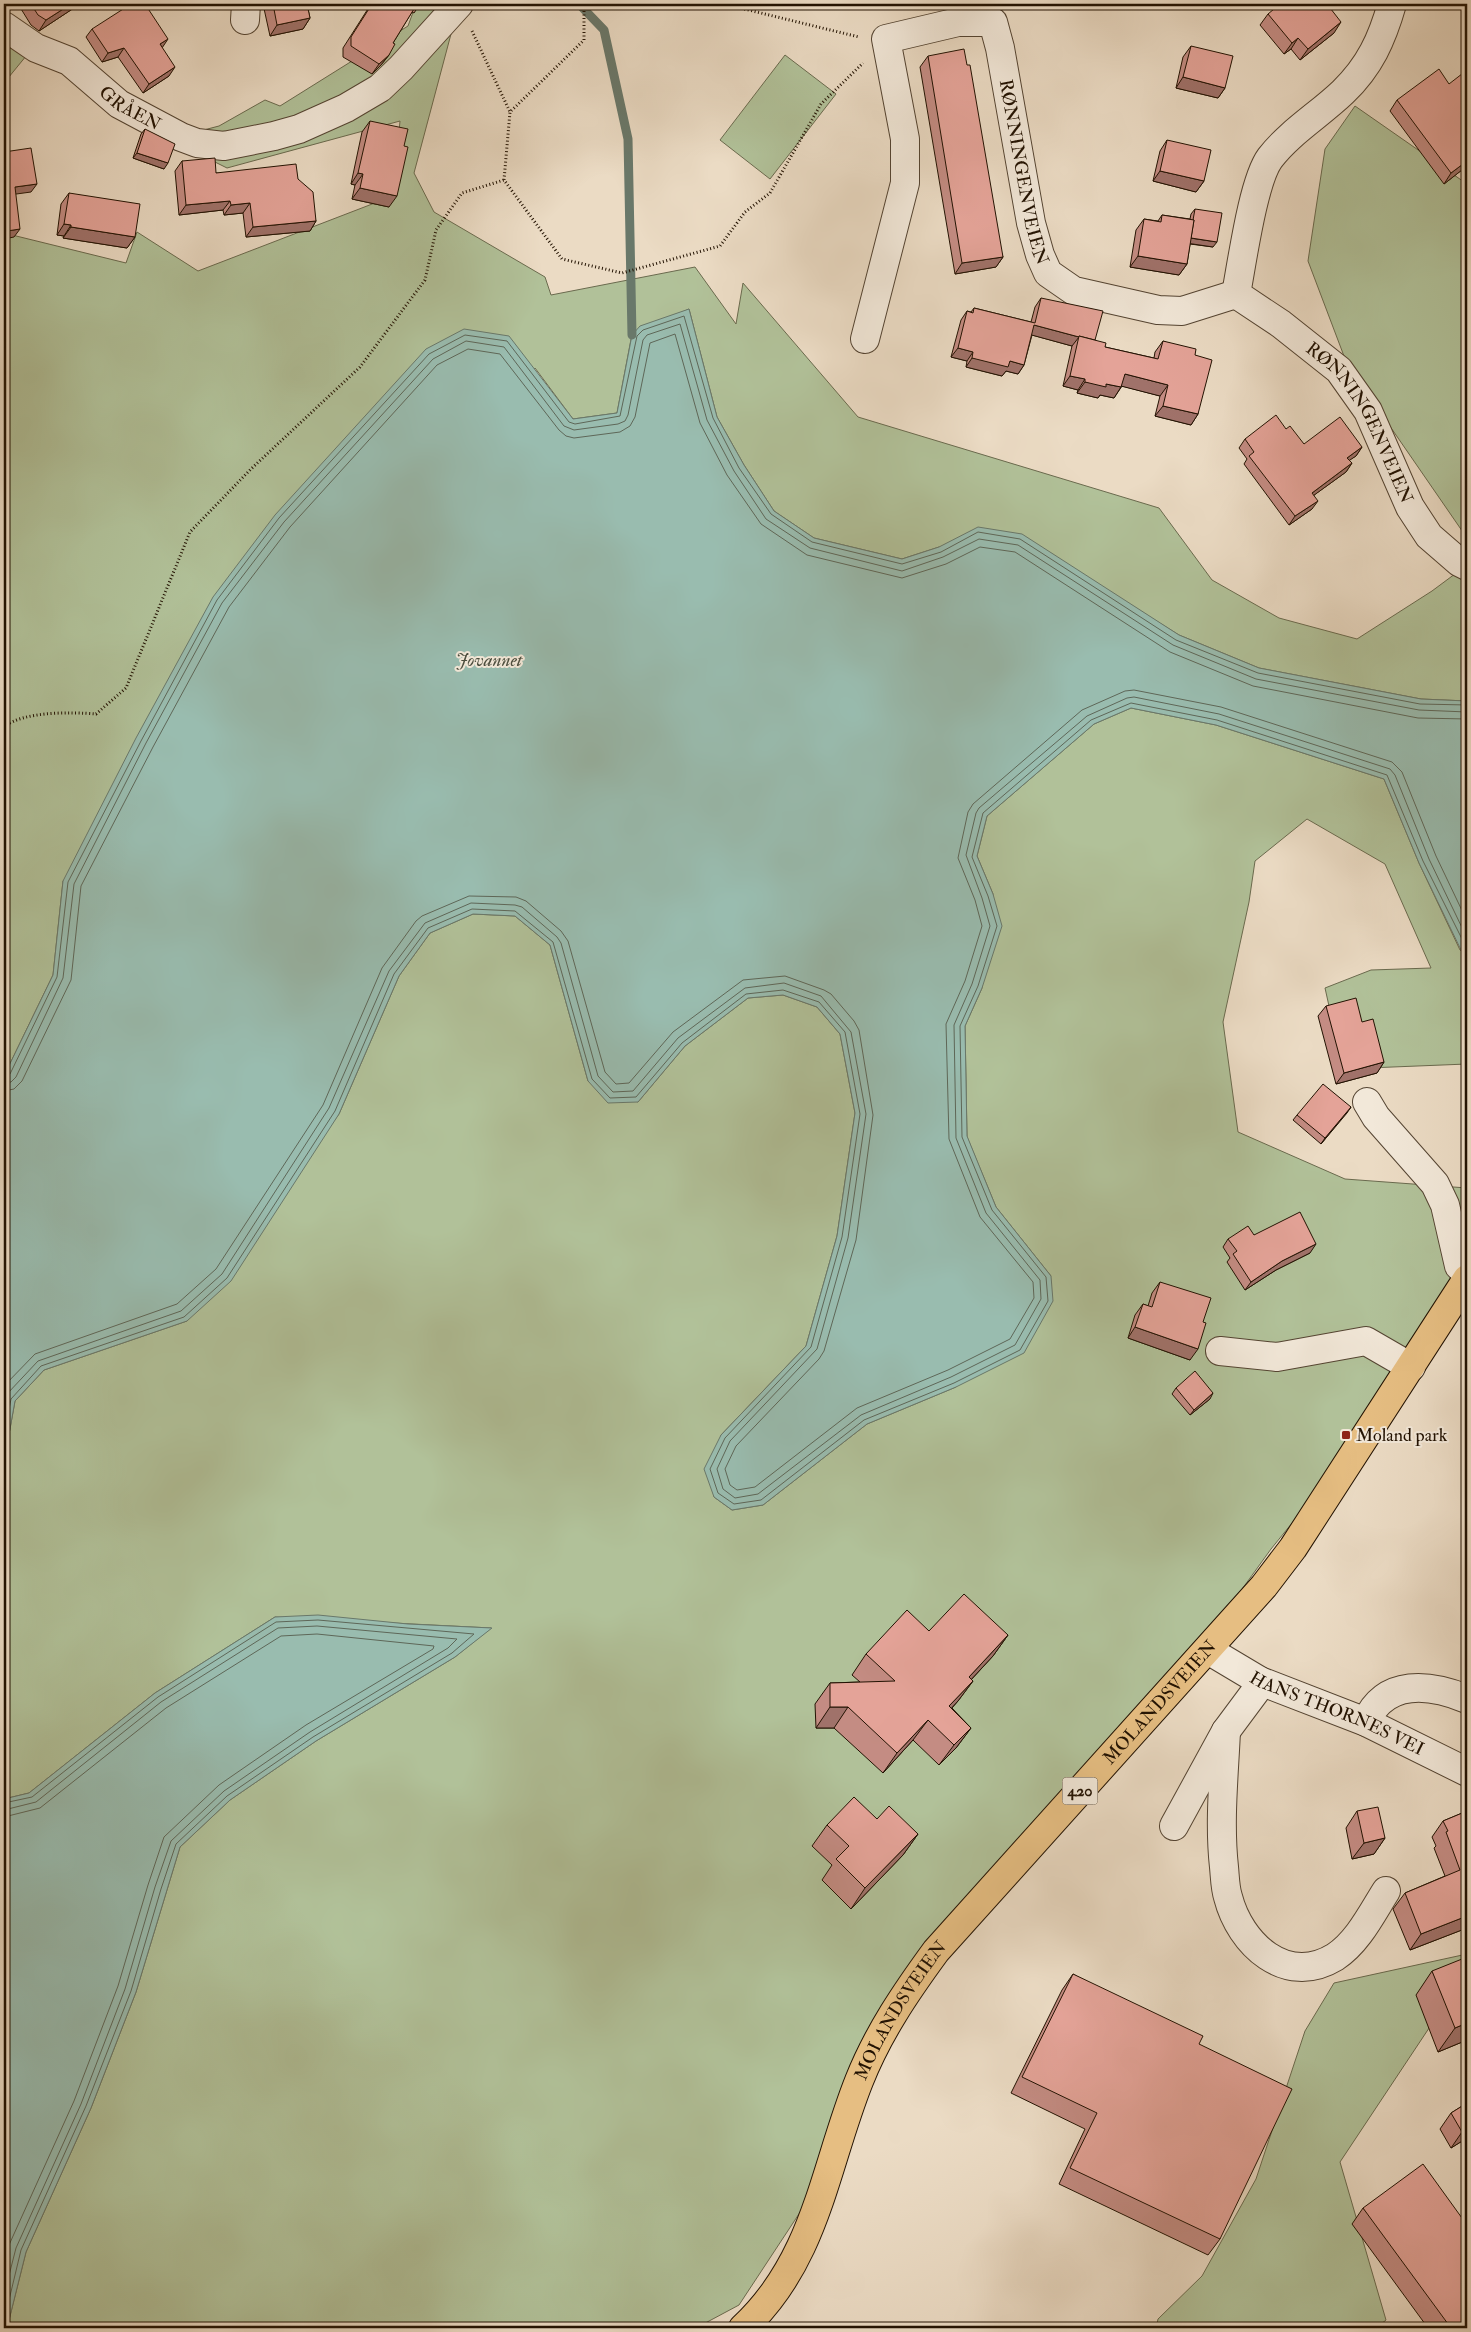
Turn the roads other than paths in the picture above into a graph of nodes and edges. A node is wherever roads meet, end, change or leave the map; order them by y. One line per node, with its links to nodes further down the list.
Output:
1 (459, 4): 3 (street, GRÅEN)
2 (1392, 4): 4 (street)
3 (4, 26)
4 (1236, 294): 5 (street, RØNNINGENVEIEN); 6 (street, RØNNINGENVEIEN)
5 (865, 339)
6 (1467, 566)
7 (1367, 1102): 8 (street)
8 (1467, 1273)
9 (1467, 1279): 11 (main road, MOLANDSVEIEN / 420)
10 (1220, 1350): 11 (street)
11 (1411, 1367): 12 (main road, MOLANDSVEIEN / 420)
12 (1208, 1650): 13 (street, HANS THORNES VEI); 20 (main road, MOLANDSVEIEN / 420)
13 (1260, 1681): 15 (street, HANS THORNES VEI); 16 (street)
14 (1465, 1698): 15 (street)
15 (1366, 1722): 17 (street, HANS THORNES VEI)
16 (1226, 1730): 18 (street); 19 (street)
17 (1467, 1772)
18 (1174, 1826)
19 (1386, 1891)
20 (743, 2328)

